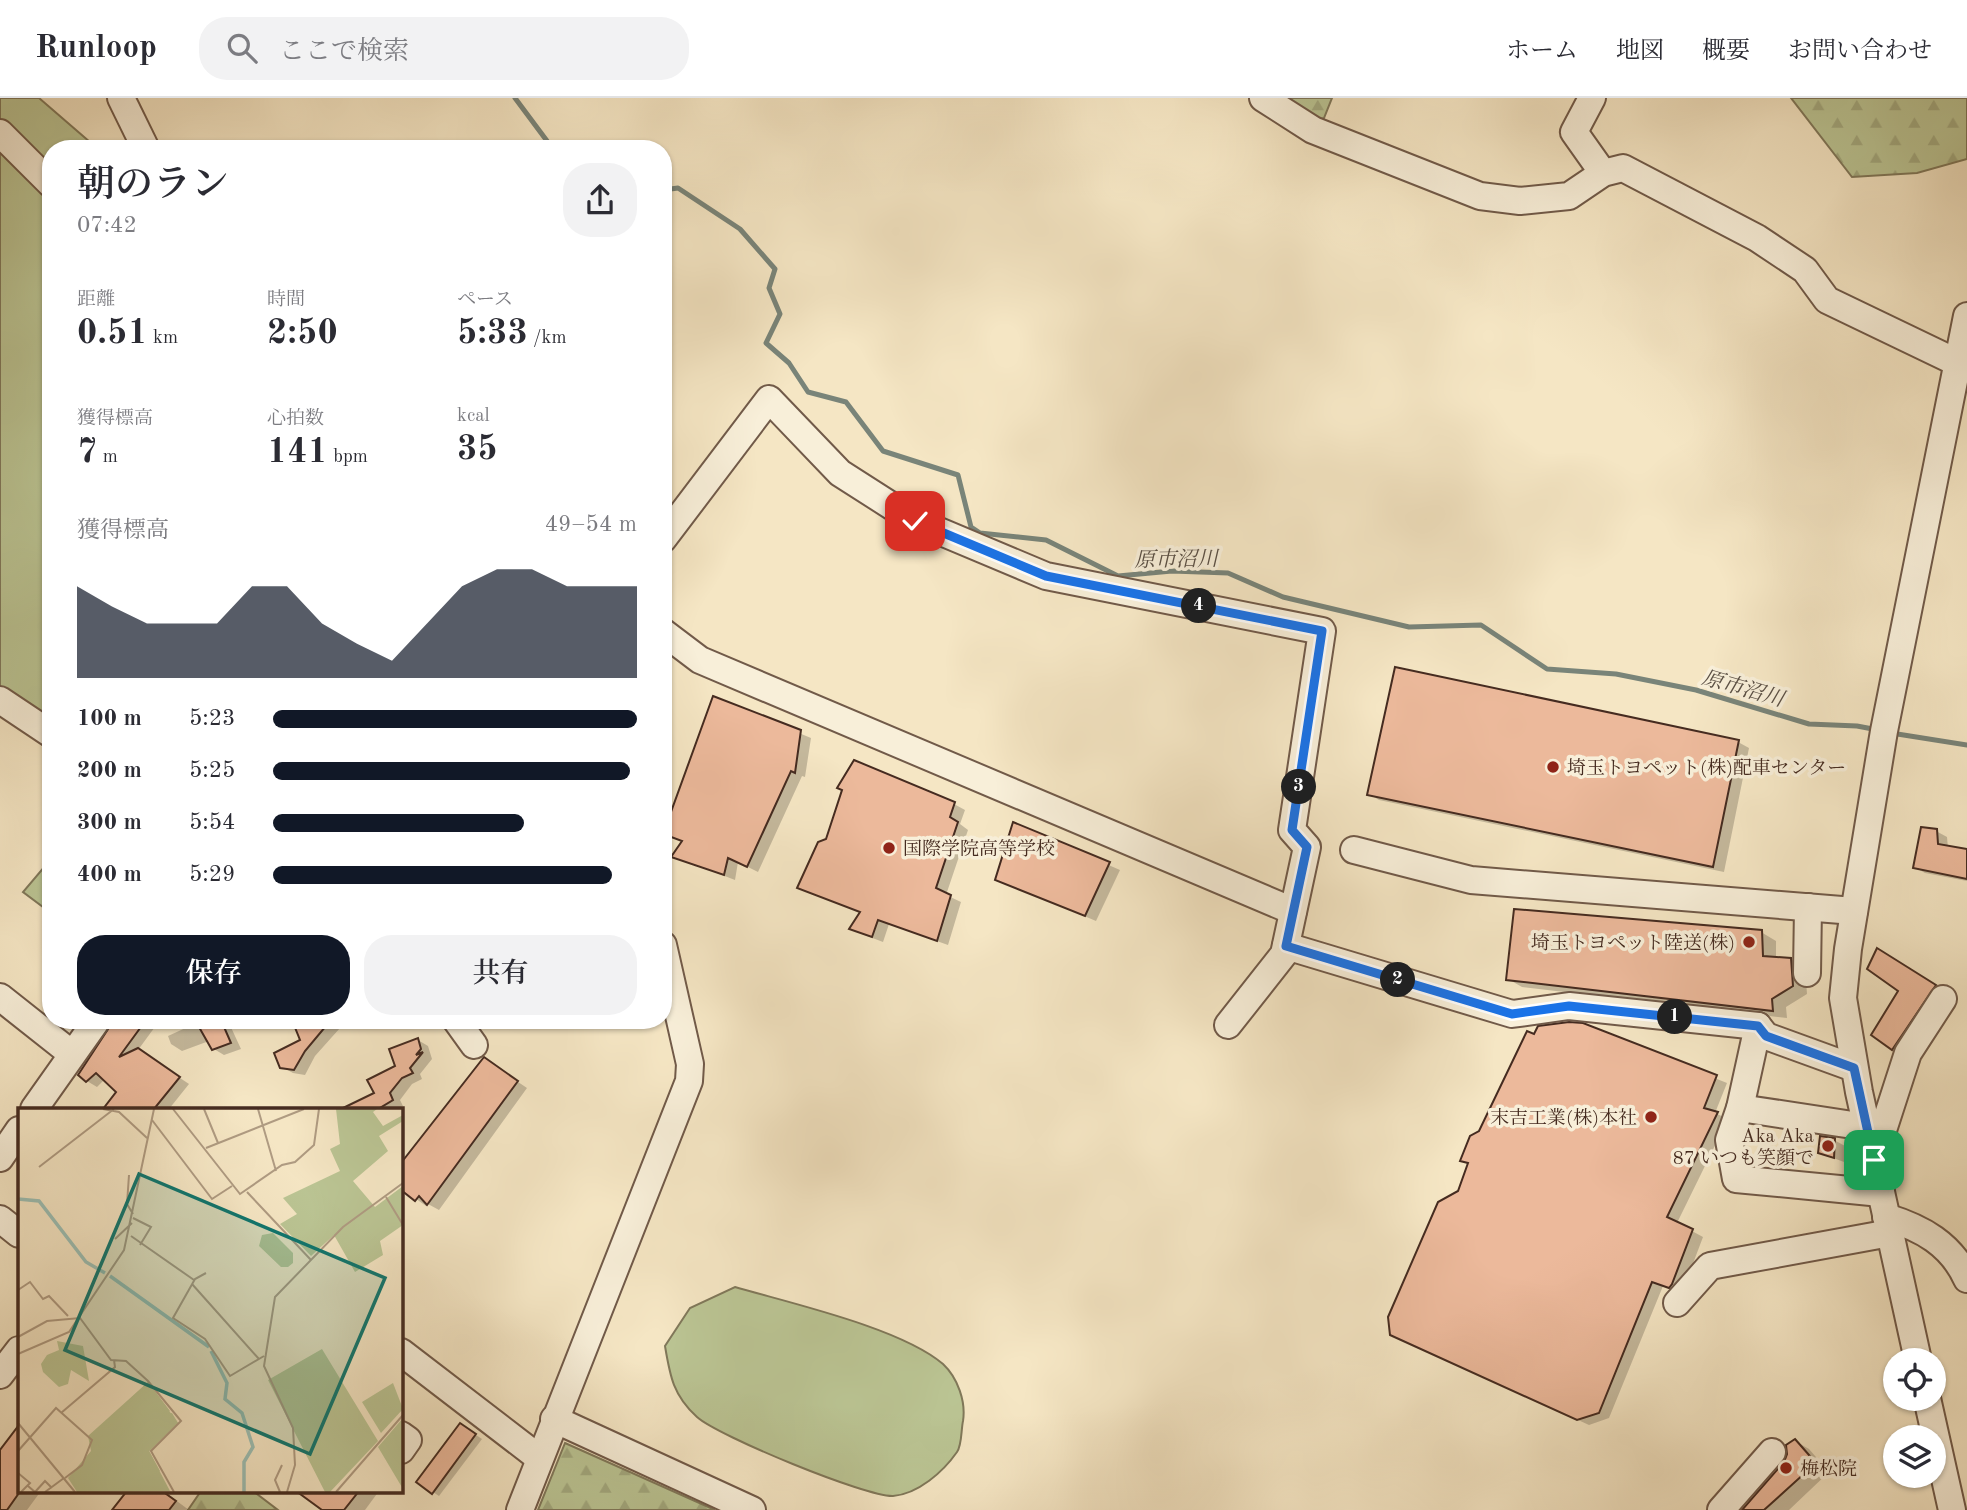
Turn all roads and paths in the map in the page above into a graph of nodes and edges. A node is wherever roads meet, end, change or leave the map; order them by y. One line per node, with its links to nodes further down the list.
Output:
1 (121, 98): 5 (street)
2 (1263, 98): 6 (street)
3 (1592, 98): 6 (street)
4 (0, 133): 7 (street)
5 (142, 140)
6 (1603, 173): 9 (street)
7 (42, 175)
8 (1967, 316): 9 (street)
9 (1961, 361): 17 (street)
10 (672, 527): 16 (street)
11 (672, 639): 16 (street)
12 (0, 700): 13 (street)
13 (42, 728)
14 (1354, 850): 15 (street)
15 (1808, 907): 17 (street); 19 (street)
16 (1293, 911): 18 (street)
17 (1854, 911): 29 (street)
18 (1286, 946): 23 (street); 24 (street)
19 (1807, 973)
20 (672, 985): 46 (street)
21 (1943, 999): 35 (street)
22 (2, 1004): 28 (street)
23 (1228, 1025)
24 (1758, 1026): 29 (street); 31 (street)
25 (90, 1029): 28 (street)
26 (462, 1029): 27 (street)
27 (474, 1045)
28 (72, 1054): 30 (street)
29 (1854, 1068): 32 (street)
30 (35, 1108)
31 (1740, 1108): 32 (street); 36 (street)
32 (1866, 1127): 35 (street)
33 (18, 1131): 34 (street)
34 (0, 1158)
35 (1874, 1160): 36 (street)
36 (1886, 1214): 39 (street); 40 (street); 41 (street)
37 (0, 1219): 38 (street)
38 (18, 1233)
39 (1967, 1279)
40 (1677, 1303)
41 (1915, 1348)
42 (18, 1351): 44 (street)
43 (402, 1354): 50 (street)
44 (0, 1375)
45 (1930, 1411): 54 (street)
46 (554, 1419): 50 (street); 52 (street)
47 (402, 1436): 48 (street)
48 (402, 1449)
49 (1772, 1452): 53 (street)
50 (539, 1458): 51 (street)
51 (520, 1510)
52 (752, 1510)
53 (1721, 1510)
54 (1952, 1510)

